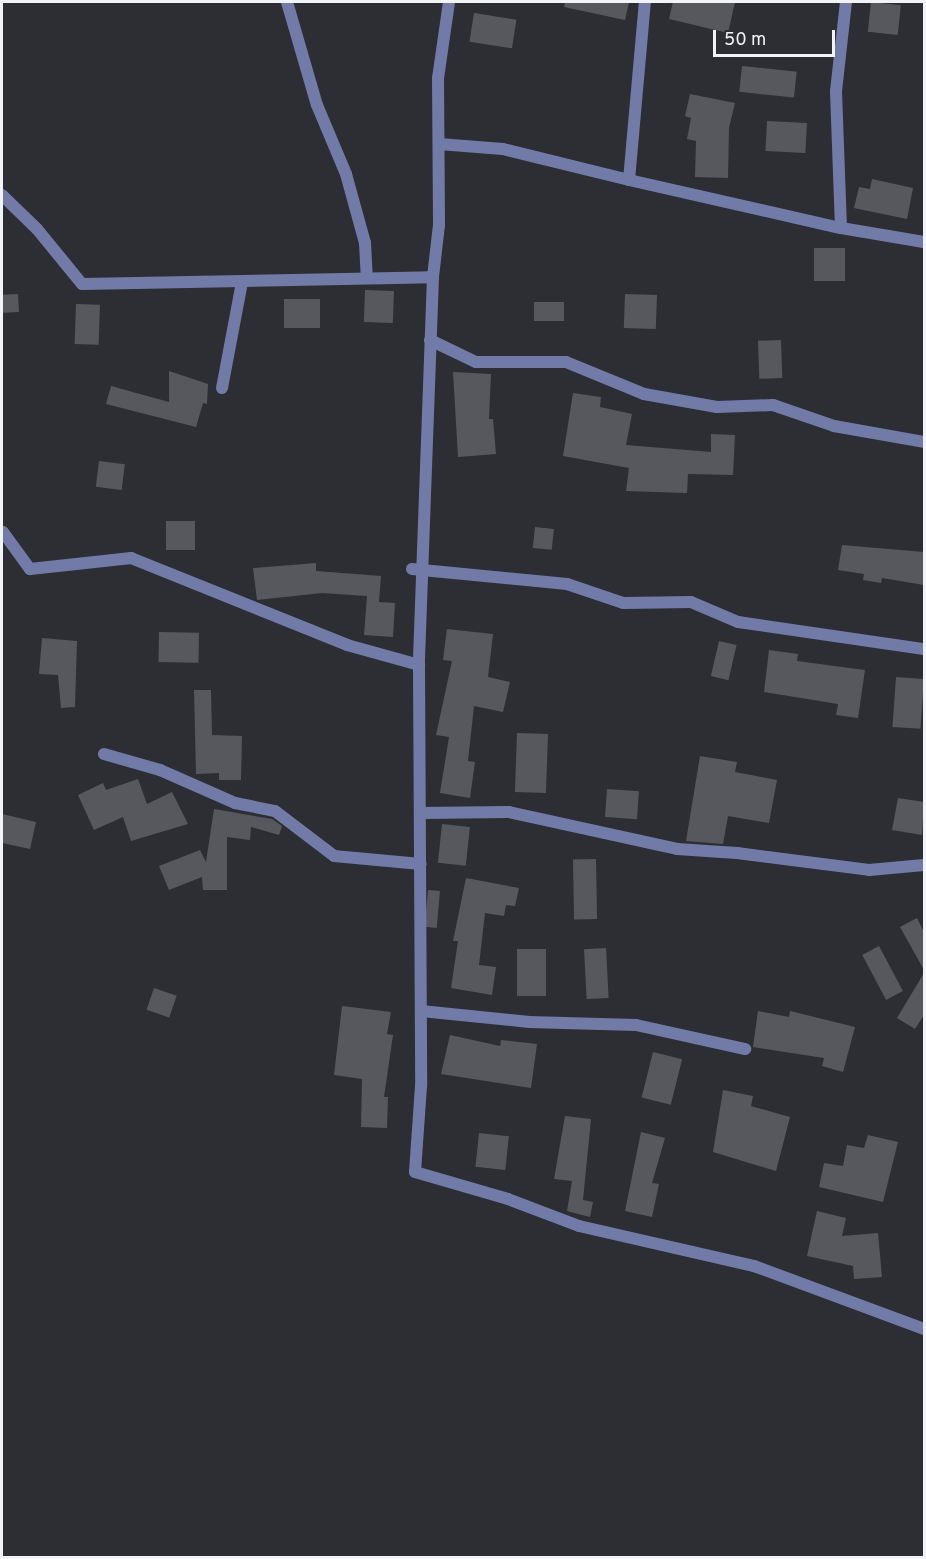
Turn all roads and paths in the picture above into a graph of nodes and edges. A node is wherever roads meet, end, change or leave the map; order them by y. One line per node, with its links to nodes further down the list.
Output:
1 (287, 2): 10 (street)
2 (449, 2): 5 (street)
3 (645, 2): 6 (street)
4 (846, 2): 8 (street)
5 (438, 144): 6 (street); 11 (street)
6 (629, 180): 8 (street)
7 (2, 195): 12 (street)
8 (841, 228): 9 (street)
9 (924, 242)
10 (367, 277): 11 (street); 12 (street)
11 (433, 277): 13 (street)
12 (242, 282): 14 (street)
13 (430, 340): 15 (street); 17 (street)
14 (222, 388)
15 (924, 442)
16 (3, 532): 19 (street)
17 (417, 569): 18 (street); 19 (street)
18 (924, 649)
19 (419, 664): 21 (street)
20 (104, 754): 22 (street)
21 (421, 813): 22 (street); 23 (street)
22 (421, 864): 24 (street)
23 (924, 865)
24 (421, 1011): 25 (street); 26 (street)
25 (745, 1049)
26 (924, 1329)

